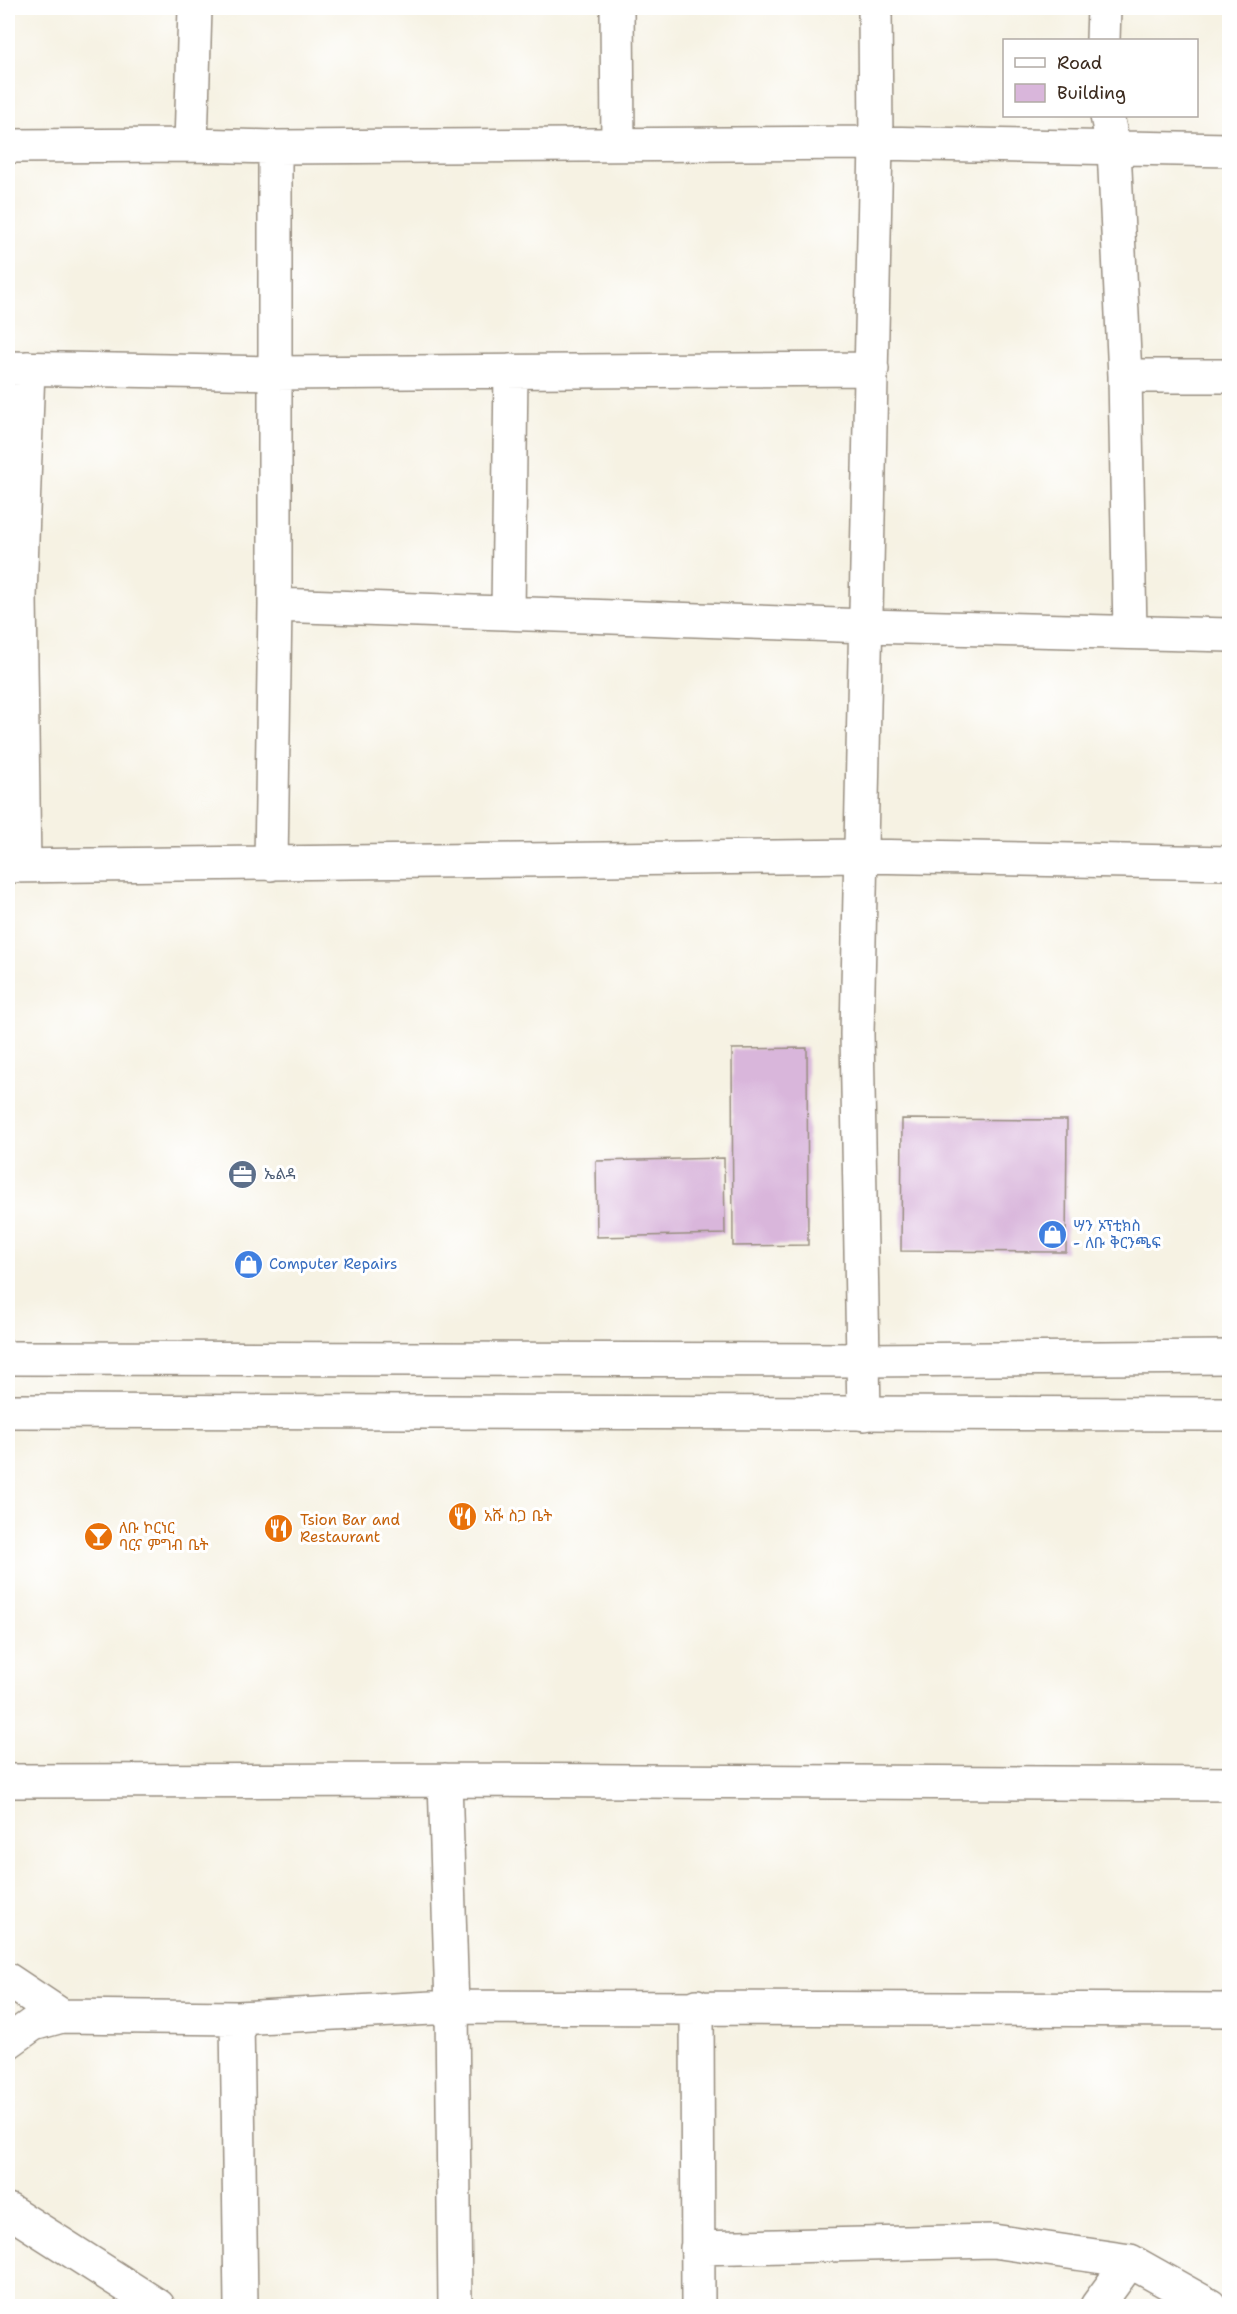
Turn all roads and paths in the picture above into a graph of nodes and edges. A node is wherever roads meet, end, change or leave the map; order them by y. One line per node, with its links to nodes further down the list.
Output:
1 (195, 8): 9 (street)
2 (617, 8): 8 (street)
3 (875, 8): 7 (street)
4 (1104, 8): 5 (street)
5 (1103, 39)
6 (1107, 117): 12 (street)
7 (876, 143): 8 (street); 12 (street); 15 (street)
8 (618, 144): 11 (street)
9 (191, 145): 10 (street); 11 (street)
10 (8, 146)
11 (274, 147): 17 (street)
12 (1114, 149): 13 (street); 18 (street)
13 (1230, 150)
14 (18, 368): 17 (street); 20 (street)
15 (872, 369): 16 (street); 23 (street)
16 (511, 371): 17 (street); 22 (street)
17 (274, 373): 21 (street)
18 (1125, 376): 19 (street); 24 (street)
19 (1230, 376)
20 (14, 597): 29 (street)
21 (275, 604): 22 (street); 28 (street)
22 (508, 613): 23 (street)
23 (866, 626): 24 (street); 26 (street)
24 (1130, 632): 25 (street)
25 (1230, 635)
26 (861, 856): 27 (street); 28 (street); 32 (street)
27 (1230, 863)
28 (271, 864): 29 (street)
29 (16, 866)
30 (1230, 1357): 32 (street)
31 (8, 1358): 32 (street)
32 (862, 1360): 34 (street)
33 (8, 1411): 34 (street)
34 (864, 1414): 35 (street)
35 (1230, 1414)
36 (445, 1779): 37 (street); 38 (street); 41 (street)
37 (8, 1781)
38 (1230, 1785)
39 (8, 1980): 43 (street)
40 (697, 2006): 41 (street); 42 (street); 47 (street)
41 (452, 2007): 44 (street); 51 (street)
42 (1230, 2010)
43 (62, 2016): 44 (street); 45 (street)
44 (237, 2018): 50 (street)
45 (8, 2042)
46 (8, 2210): 49 (street)
47 (697, 2248): 48 (street); 52 (street)
48 (1130, 2261): 53 (street); 54 (street)
49 (158, 2307)
50 (241, 2307)
51 (455, 2307)
52 (698, 2307)
53 (1097, 2307)
54 (1210, 2307)

